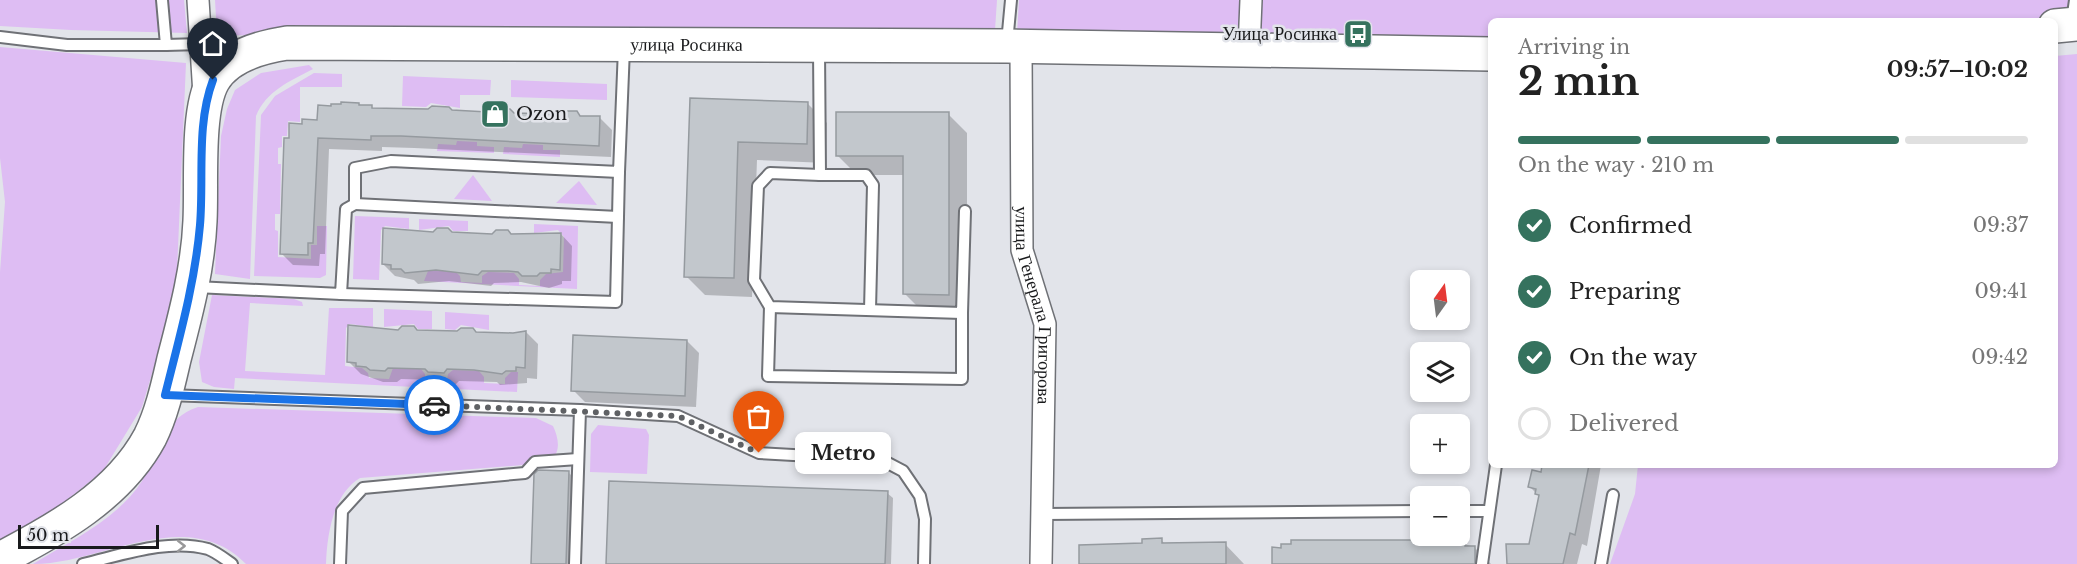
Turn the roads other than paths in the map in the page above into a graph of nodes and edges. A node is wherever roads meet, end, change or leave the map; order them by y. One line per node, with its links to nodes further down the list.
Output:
1 (162, 0): 8 (lane)
2 (198, 0): 6 (street)
3 (1011, 0): 10 (lane)
4 (1251, 0): 11 (street)
5 (0, 37): 8 (lane)
6 (201, 44): 8 (lane); 13 (street)
7 (624, 44): 9 (main road, улица Росинка); 13 (main road, улица Росинка); 14 (lane)
8 (166, 45)
9 (819, 45): 10 (main road, улица Росинка); 15 (lane)
10 (1014, 46): 11 (main road, улица Росинка); 32 (street, улица Генерала Григорова)
11 (1249, 50): 12 (main road, улица Росинка)
12 (1488, 54)
13 (205, 102): 19 (main road, улица Росинка)
14 (619, 172): 16 (lane); 18 (lane)
15 (820, 175): 21 (lane); 22 (lane)
16 (355, 204): 18 (lane); 20 (lane)
17 (965, 212): 23 (lane)
18 (618, 217): 20 (lane)
19 (193, 287): 20 (lane); 24 (main road, улица Росинка)
20 (341, 294)
21 (770, 308): 22 (lane); 23 (lane)
22 (870, 310): 23 (lane)
23 (962, 313)
24 (165, 395): 25 (lane); 33 (main road, улица Росинка)
25 (580, 410): 26 (lane); 38 (lane)
26 (578, 459): 36 (lane); 37 (lane)
27 (1496, 468): 30 (lane)
28 (1613, 495): 41 (lane)
29 (1470, 511): 30 (lane)
30 (1489, 511): 40 (lane)
31 (1410, 512): 32 (lane)
32 (1043, 514): 39 (street, улица Генерала Григорова)
33 (0, 559)
34 (83, 564): 35 (lane, one-way to 35)
35 (232, 564)
36 (340, 564)
37 (575, 564)
38 (924, 564)
39 (1041, 564)
40 (1482, 564)
41 (1601, 564)

